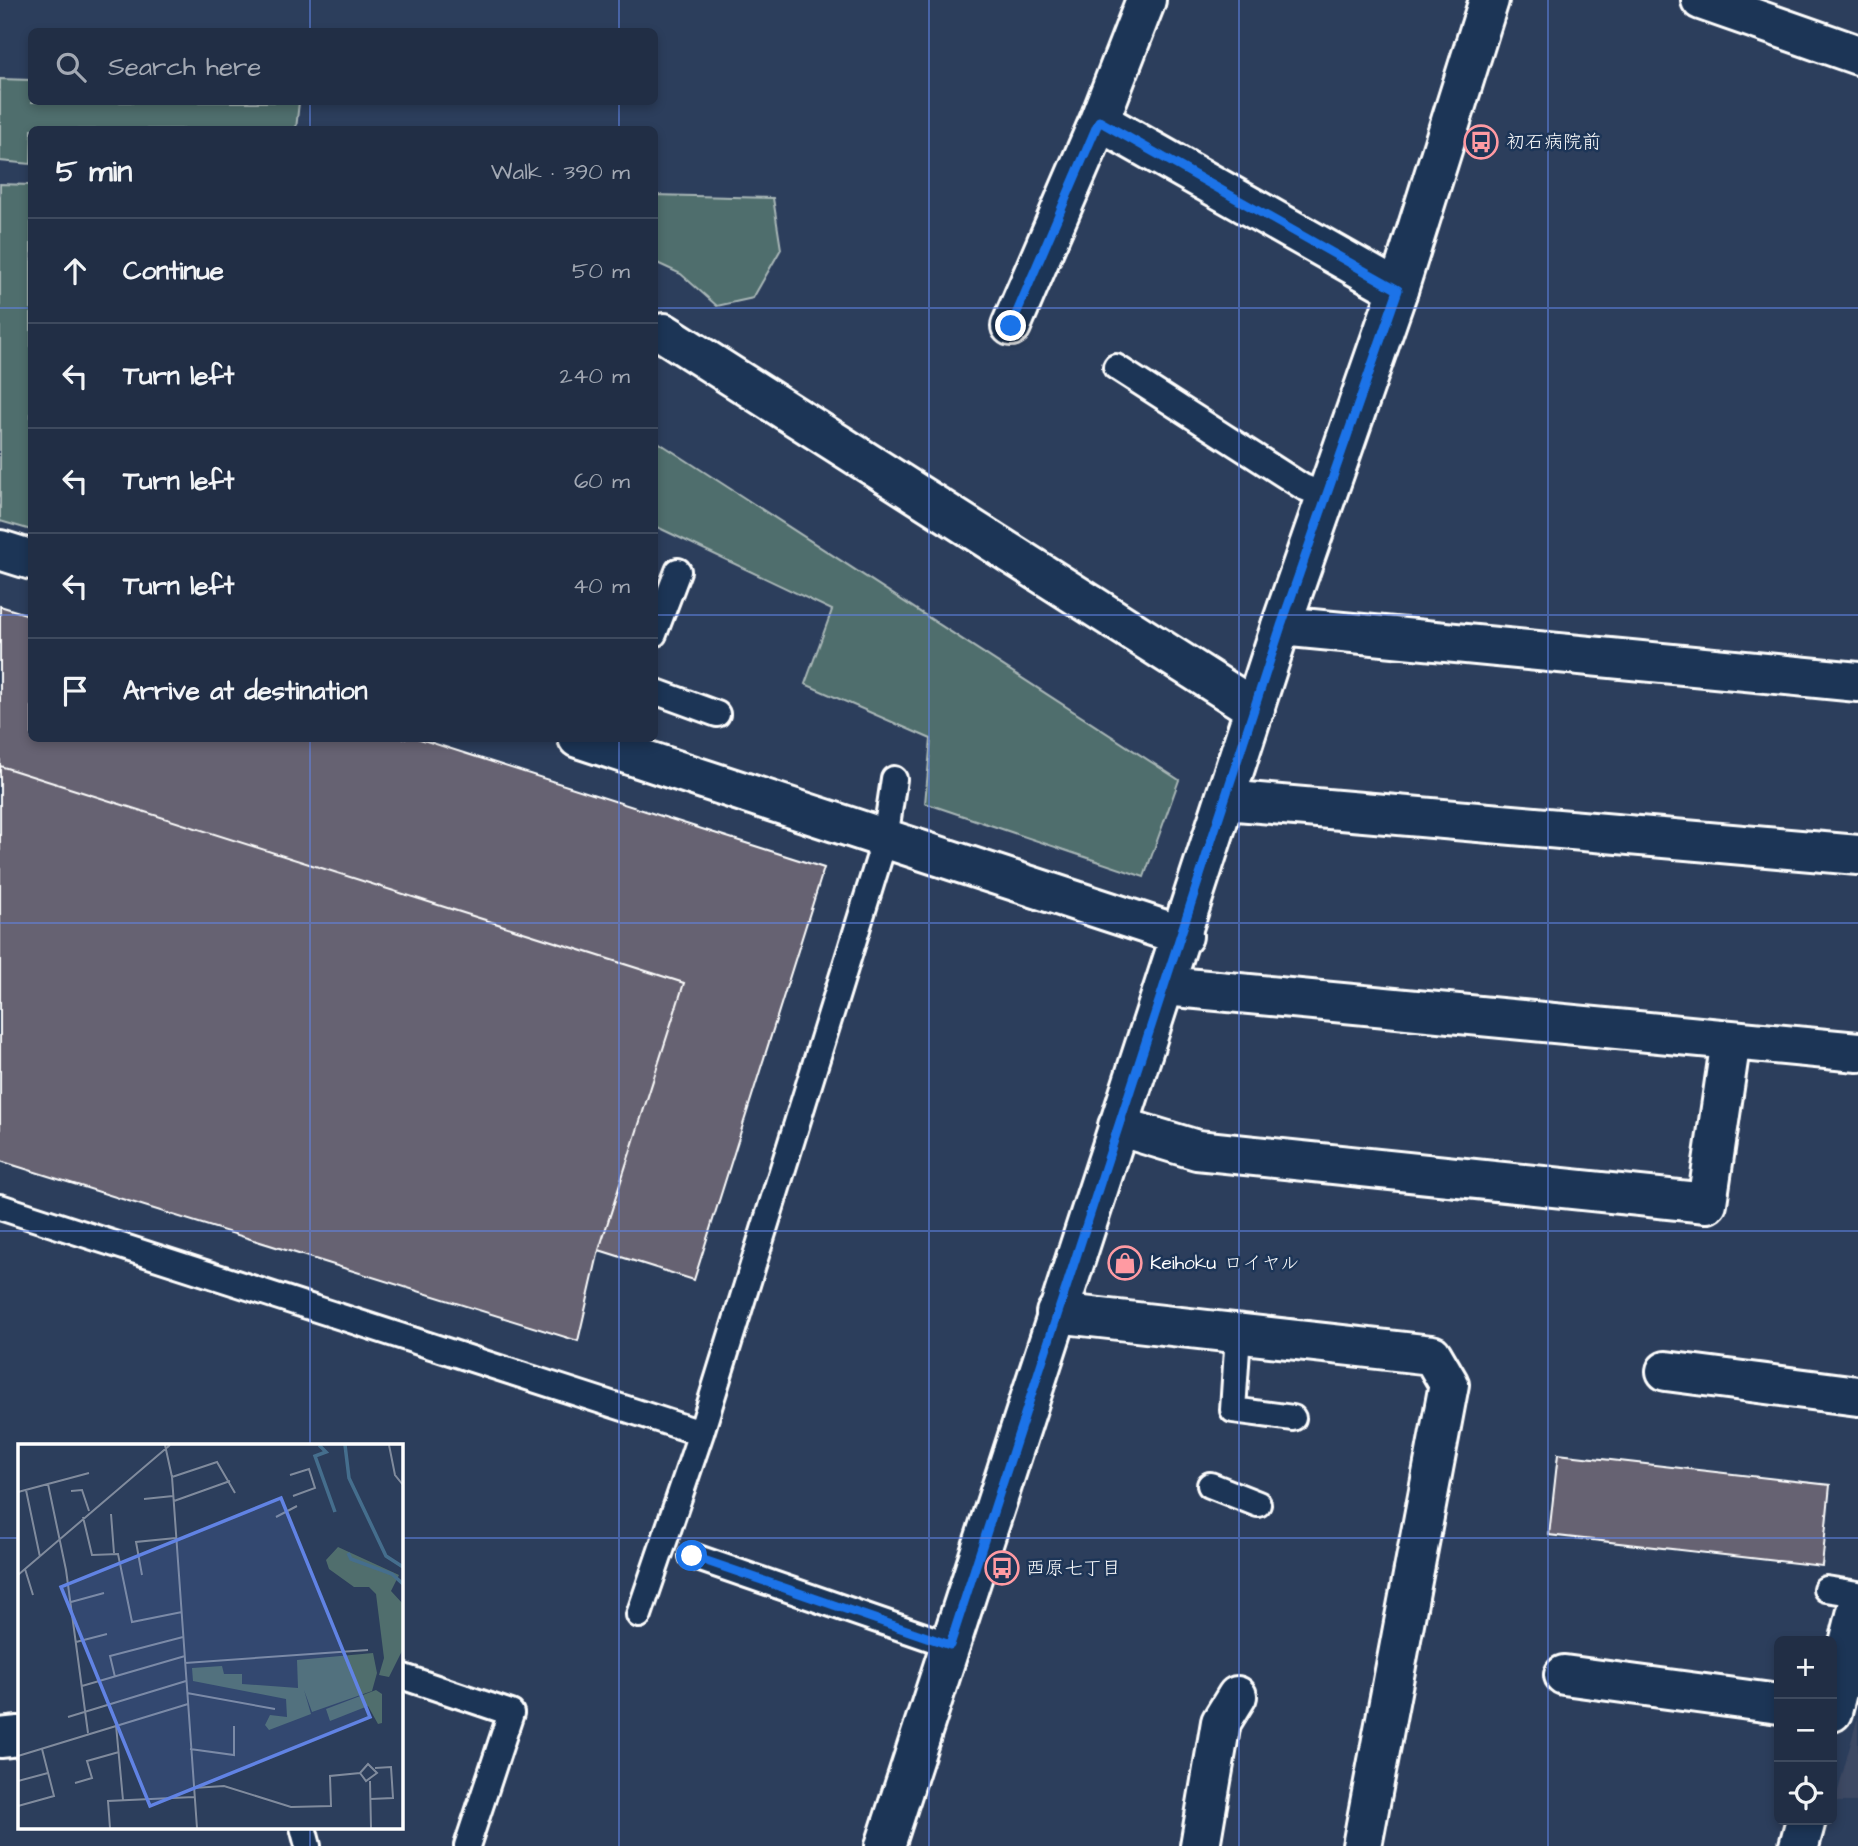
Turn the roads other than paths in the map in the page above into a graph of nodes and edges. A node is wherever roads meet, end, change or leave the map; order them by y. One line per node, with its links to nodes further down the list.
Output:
1 (1146, 0): 5 (street)
2 (1487, 0): 6 (street)
3 (1701, 0): 4 (street)
4 (1858, 55)
5 (1099, 121): 6 (street); 7 (street)
6 (1398, 290): 10 (street)
7 (1011, 326)
8 (664, 333): 18 (street)
9 (1116, 367): 10 (lane)
10 (1326, 496): 15 (street)
11 (0, 550): 12 (street)
12 (28, 560)
13 (678, 570): 14 (lane)
14 (658, 623)
15 (1281, 626): 16 (street); 18 (street)
16 (1858, 682)
17 (658, 692): 19 (lane)
18 (1255, 709): 22 (street)
19 (717, 713)
20 (590, 742): 23 (street)
21 (894, 779): 23 (lane)
22 (1225, 800): 24 (street); 25 (street)
23 (885, 839): 25 (street); 38 (lane)
24 (1858, 855)
25 (1183, 936): 26 (street)
26 (1165, 986): 27 (street); 29 (street)
27 (1731, 1040): 28 (street); 29 (street)
28 (1858, 1052)
29 (1118, 1126): 33 (street)
30 (0, 1207): 31 (lane)
31 (28, 1216): 32 (lane); 38 (lane)
32 (0, 1229)
33 (1056, 1313): 34 (street); 45 (street)
34 (1238, 1334): 37 (lane); 59 (street)
35 (1666, 1371): 36 (street)
36 (1858, 1396)
37 (1293, 1418)
38 (701, 1433): 44 (lane)
39 (1210, 1485): 40 (lane)
40 (1258, 1504)
41 (692, 1556): 45 (lane)
42 (1858, 1594): 43 (lane)
43 (1842, 1598): 49 (street)
44 (639, 1615)
45 (950, 1645): 57 (street)
46 (1564, 1675): 50 (street)
47 (402, 1676): 56 (lane)
48 (1237, 1696): 58 (street)
49 (1833, 1699)
50 (1774, 1703)
51 (18, 1736): 52 (street)
52 (0, 1738)
53 (1805, 1825): 60 (street)
54 (303, 1828): 55 (lane)
55 (309, 1846)
56 (467, 1846)
57 (885, 1846)
58 (1200, 1846)
59 (1362, 1846)
60 (1799, 1846)

